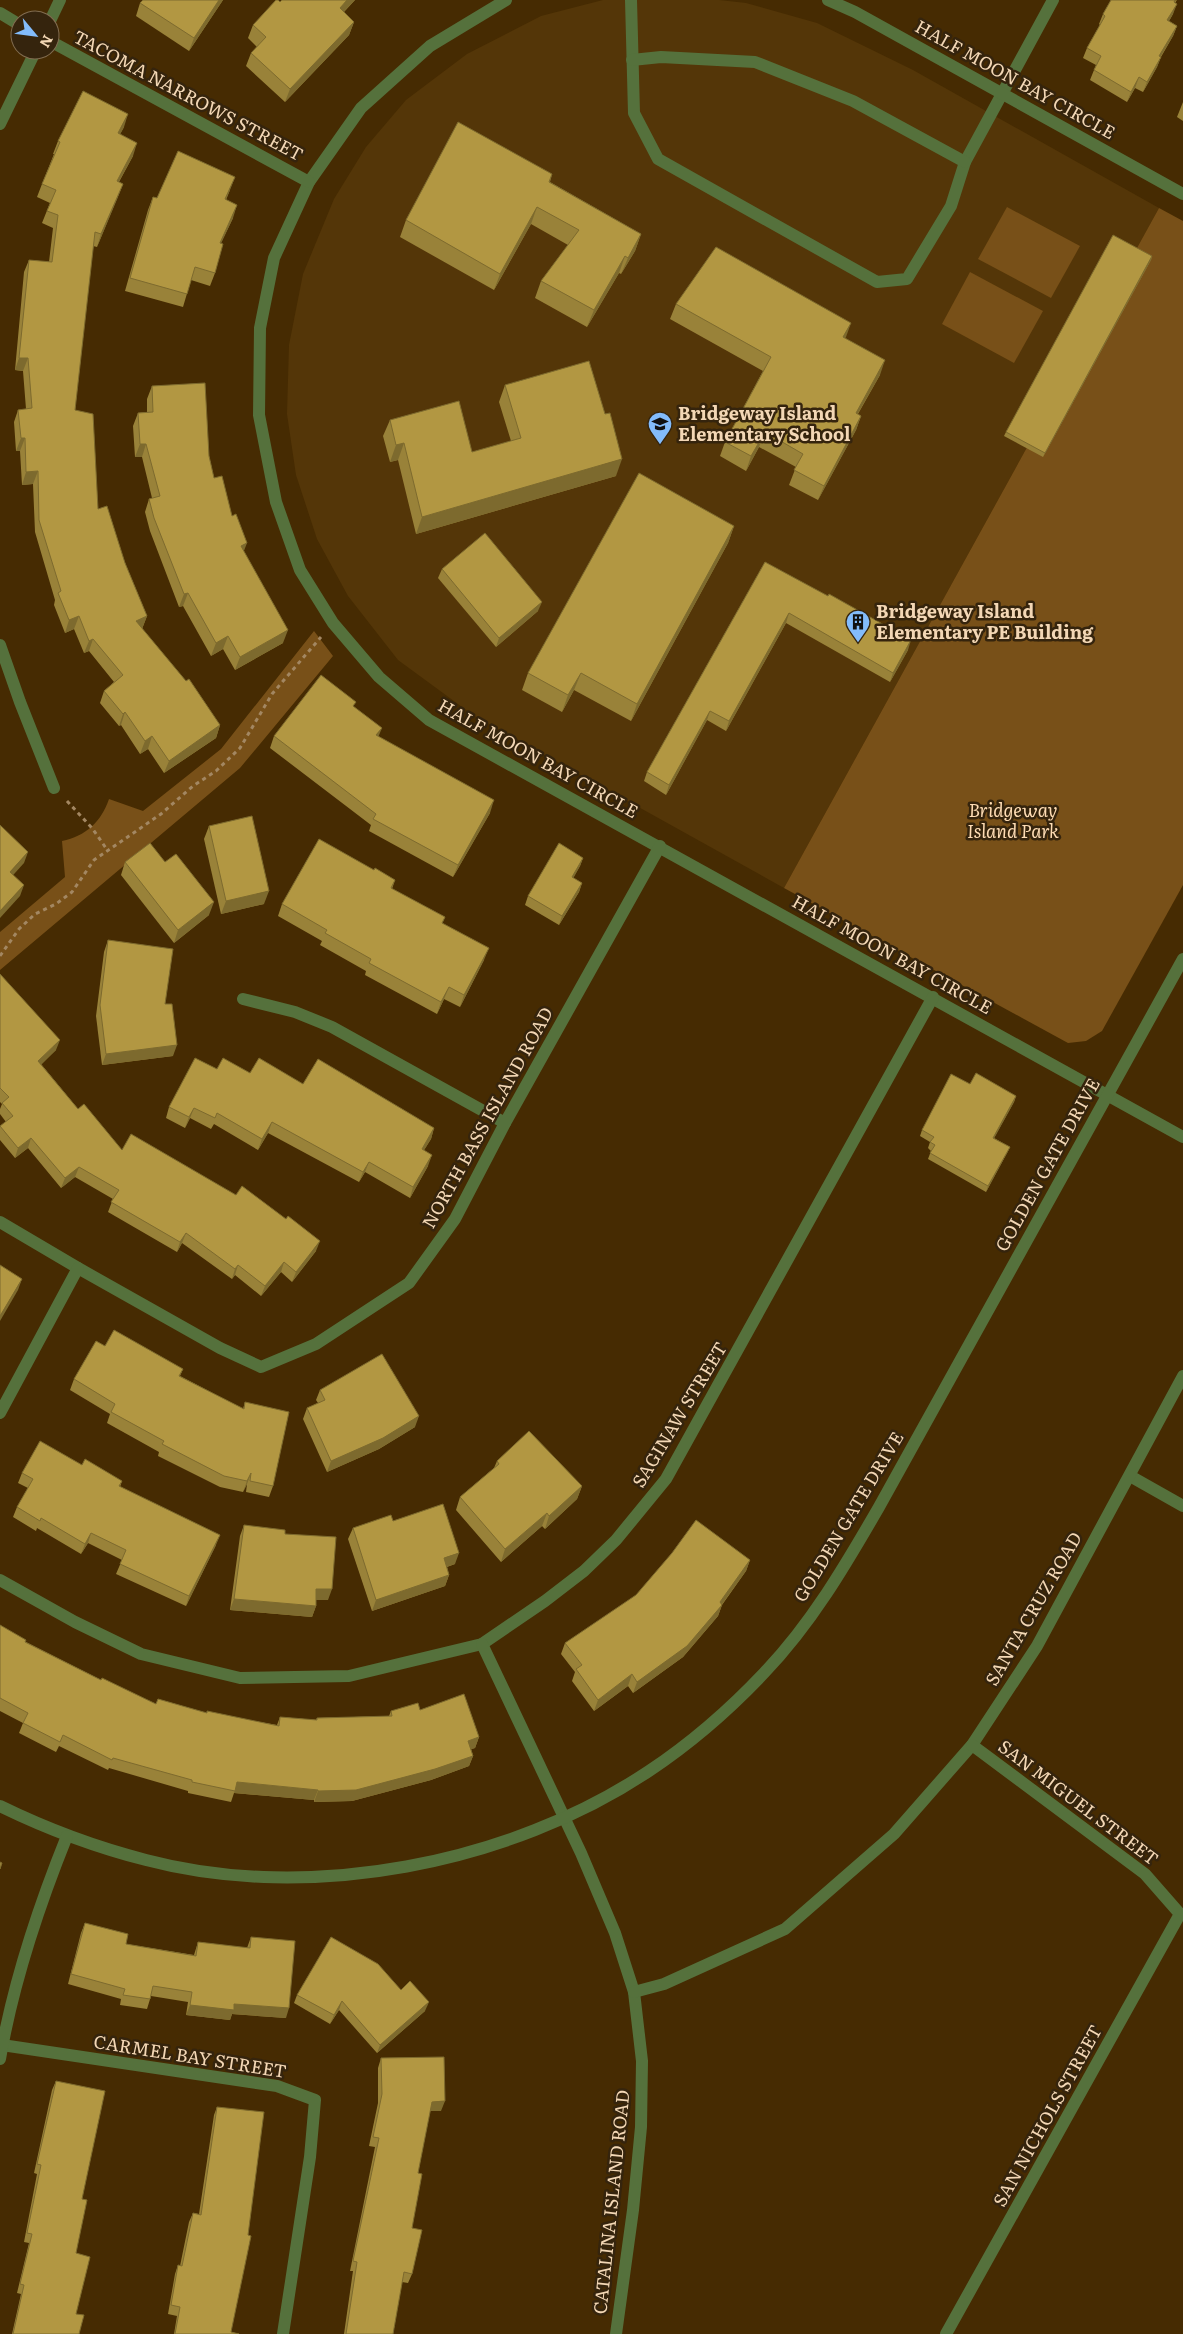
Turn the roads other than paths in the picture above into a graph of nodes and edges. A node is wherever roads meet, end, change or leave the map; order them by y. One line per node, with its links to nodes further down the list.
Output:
1 (506, 0): 11 (street, HALF MOON BAY CIRCLE)
2 (631, 0): 7 (street)
3 (828, 0): 8 (street, HALF MOON BAY CIRCLE)
4 (1053, 0): 8 (street)
5 (60, 46): 11 (street, TACOMA NARROWS STREET)
6 (31, 60): 9 (street)
7 (632, 60): 10 (street); 10 (street)
8 (1002, 93): 10 (street); 12 (street, HALF MOON BAY CIRCLE)
9 (0, 124)
10 (964, 162)
11 (309, 182): 15 (street, HALF MOON BAY CIRCLE)
12 (1183, 194)
13 (0, 645): 14 (street)
14 (54, 788)
15 (660, 846): 17 (street, HALF MOON BAY CIRCLE); 20 (street, NORTH BASS ISLAND ROAD)
16 (1183, 959): 19 (street, GOLDEN GATE DRIVE)
17 (933, 997): 19 (street, HALF MOON BAY CIRCLE); 29 (street, SAGINAW STREET)
18 (243, 999): 20 (street)
19 (1108, 1095): 21 (street, HALF MOON BAY CIRCLE); 32 (street, GOLDEN GATE DRIVE)
20 (505, 1123): 23 (street, NORTH BASS ISLAND ROAD)
21 (1183, 1137)
22 (0, 1222): 23 (street)
23 (78, 1268): 25 (street)
24 (1183, 1376): 26 (street, SANTA CRUZ ROAD)
25 (0, 1413)
26 (1130, 1476): 27 (street); 30 (street, SANTA CRUZ ROAD)
27 (1183, 1506)
28 (0, 1580): 29 (street, SAGINAW STREET)
29 (482, 1644): 32 (street, CATALINA ISLAND ROAD)
30 (972, 1745): 34 (street, SAN MIGUEL STREET); 35 (street, SANTA CRUZ ROAD)
31 (0, 1806): 33 (street, GOLDEN GATE DRIVE)
32 (565, 1817): 33 (street, GOLDEN GATE DRIVE); 35 (street, CATALINA ISLAND ROAD)
33 (67, 1836): 36 (street)
34 (1180, 1914): 40 (street, SAN NICHOLS STREET)
35 (634, 1992): 39 (street, CATALINA ISLAND ROAD)
36 (2, 2045): 37 (street); 38 (street, CARMEL BAY STREET)
37 (0, 2059)
38 (283, 2334)
39 (616, 2334)
40 (946, 2334)

